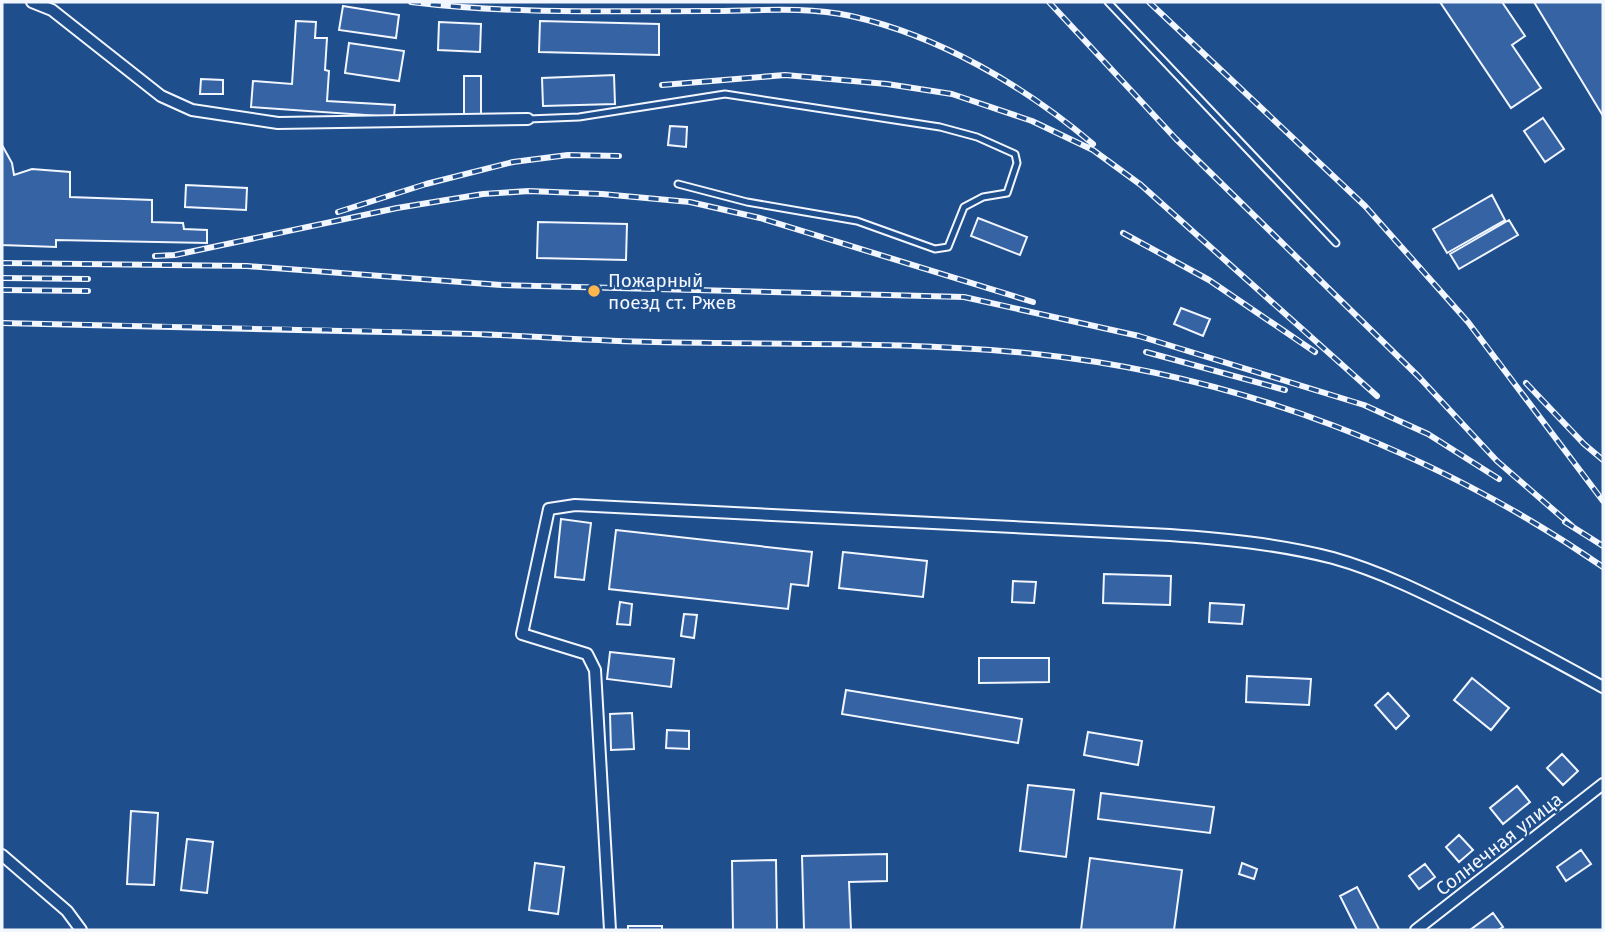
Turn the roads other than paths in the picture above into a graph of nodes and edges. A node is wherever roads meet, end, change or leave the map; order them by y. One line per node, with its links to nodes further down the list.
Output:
1 (32, 2): 3 (street)
2 (1108, 2): 5 (lane)
3 (528, 120): 4 (lane)
4 (677, 184)
5 (1336, 243)
6 (1603, 687): 10 (street)
7 (1603, 784): 11 (street, Солнечная улица)
8 (2, 855): 9 (street)
9 (82, 930)
10 (610, 930)
11 (1416, 930)

